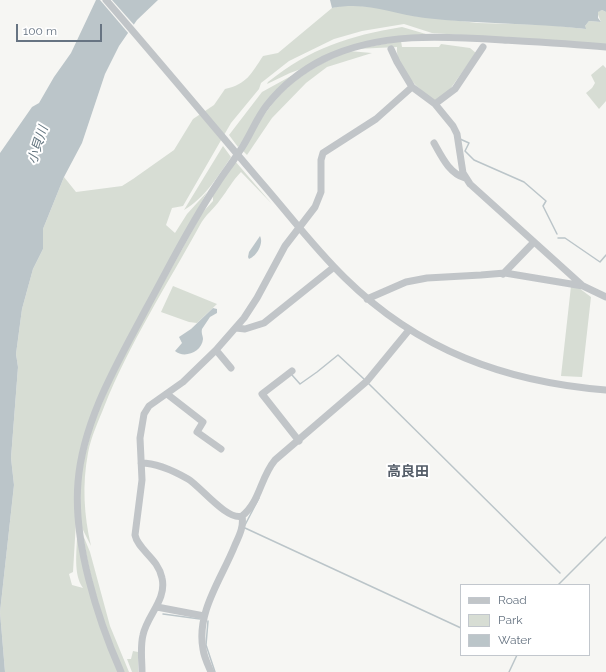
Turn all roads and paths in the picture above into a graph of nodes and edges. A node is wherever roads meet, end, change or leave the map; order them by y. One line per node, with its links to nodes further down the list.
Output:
1 (106, 0): 8 (street)
2 (606, 46): 8 (street)
3 (483, 47): 6 (street)
4 (391, 49): 5 (street)
5 (412, 87): 6 (street); 10 (street)
6 (435, 104): 9 (street)
7 (434, 143): 9 (street)
8 (236, 152): 10 (street); 30 (street)
9 (465, 178): 11 (street)
10 (299, 227): 12 (street); 17 (street)
11 (534, 242): 13 (street); 14 (street)
12 (334, 267): 16 (street); 17 (street)
13 (503, 274): 14 (street); 16 (street)
14 (583, 286): 15 (street)
15 (606, 297)
16 (367, 299): 18 (street)
17 (236, 328): 19 (street)
18 (409, 330): 22 (street); 24 (street)
19 (216, 350): 20 (street); 23 (street)
20 (231, 368)
21 (292, 371): 24 (street)
22 (606, 390)
23 (167, 394): 25 (street); 26 (street)
24 (299, 441): 27 (street)
25 (221, 450)
26 (141, 463): 27 (street); 28 (street)
27 (242, 516): 29 (street)
28 (156, 607): 29 (street); 31 (street)
29 (204, 616): 32 (street)
30 (122, 672)
31 (142, 672)
32 (211, 672)

